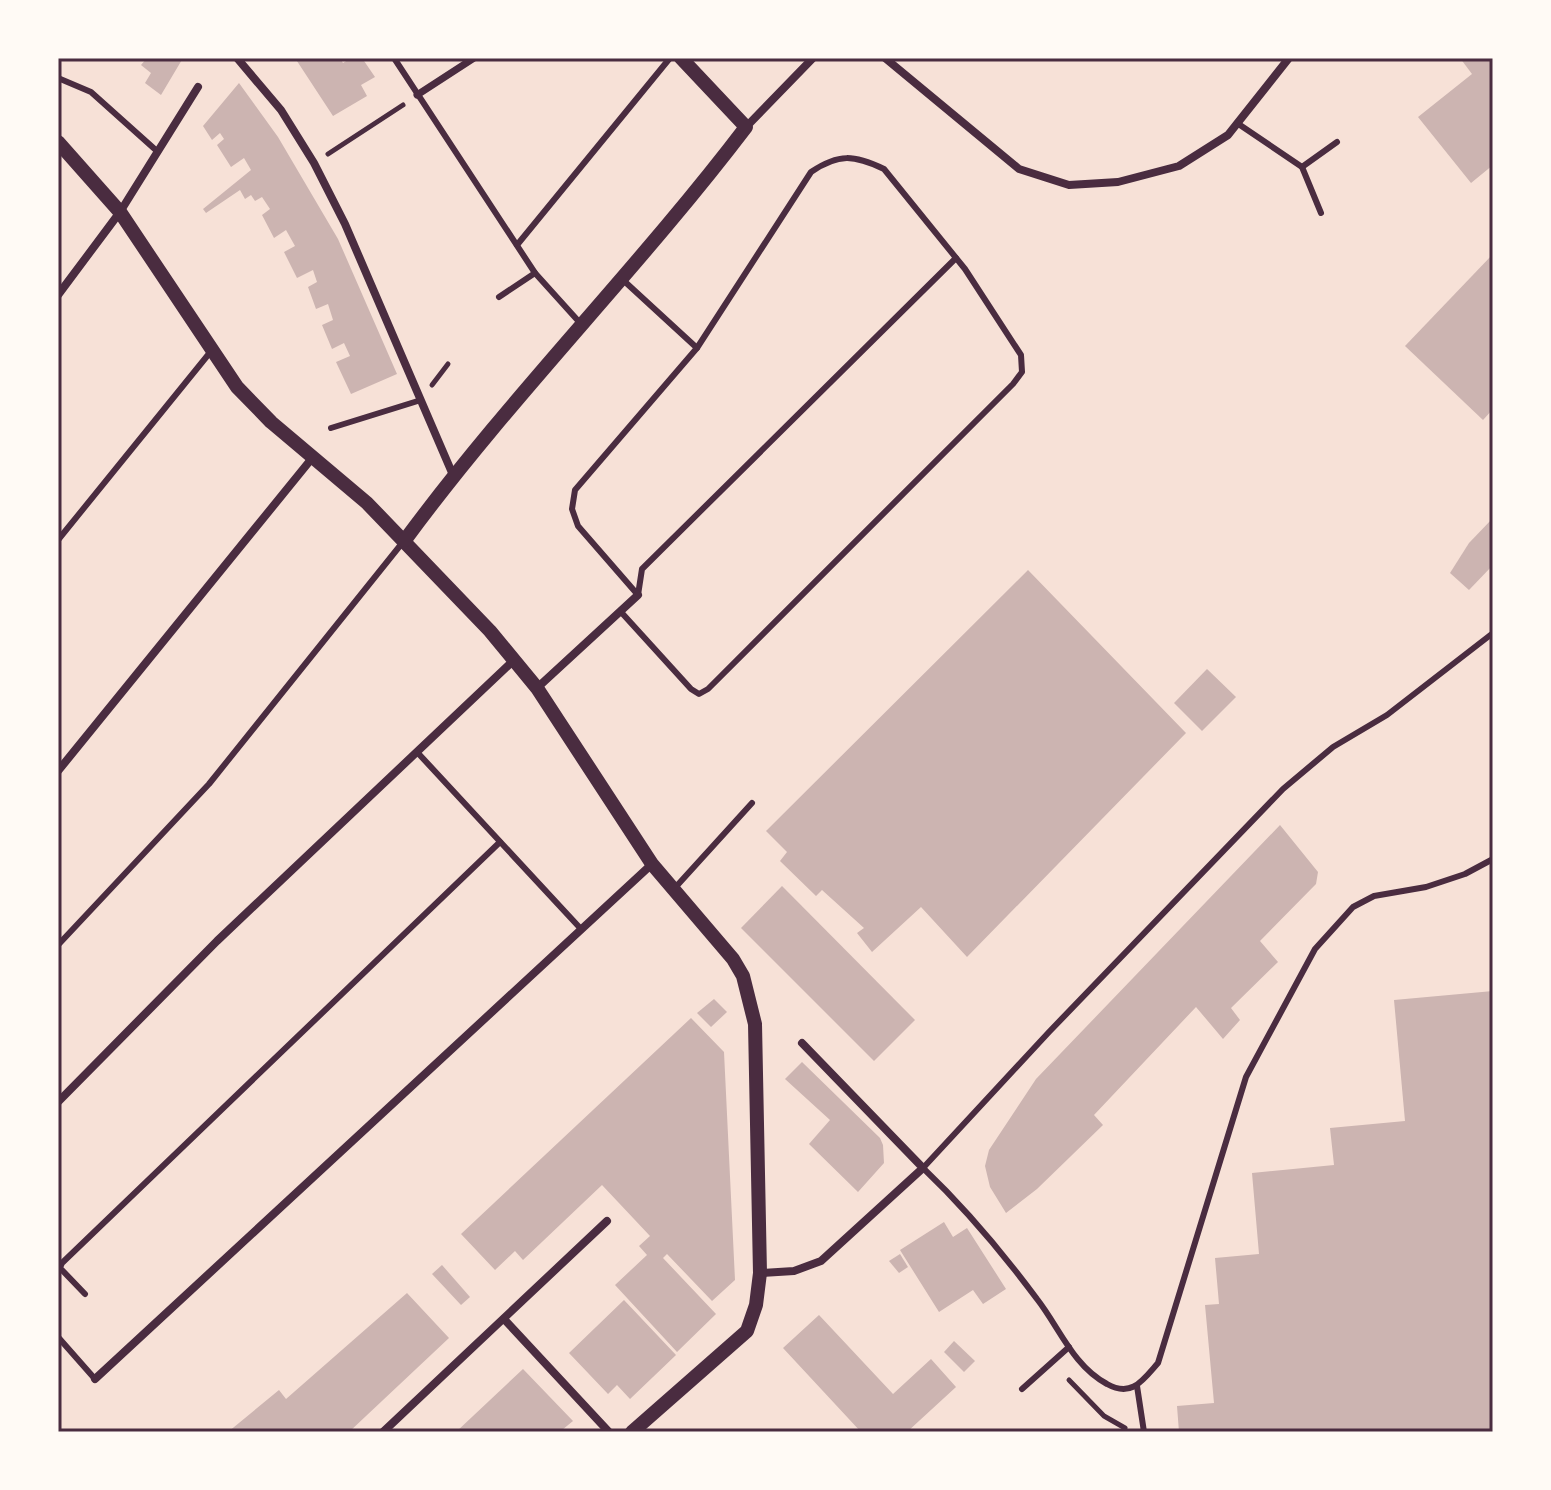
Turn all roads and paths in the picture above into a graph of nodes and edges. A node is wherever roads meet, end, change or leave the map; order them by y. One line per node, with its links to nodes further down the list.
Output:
1 (237, 58): 17 (street)
2 (394, 58): 11 (lane)
3 (474, 58): 11 (street)
4 (670, 58): 21 (lane)
5 (681, 58): 13 (street)
6 (813, 58): 13 (street)
7 (885, 58): 12 (street)
8 (1289, 58): 12 (street)
9 (58, 78): 16 (lane)
10 (198, 87): 16 (street)
11 (417, 95): 17 (path); 21 (lane)
12 (1237, 123): 18 (lane)
13 (746, 127): 24 (street)
14 (58, 142): 19 (street)
15 (1337, 142): 18 (lane)
16 (158, 152): 19 (street)
17 (314, 163): 30 (street)
18 (1302, 167): 20 (lane)
19 (120, 212): 25 (street); 29 (street)
20 (1321, 213)
21 (517, 245): 23 (lane)
22 (956, 258): 28 (lane); 36 (lane); 37 (lane)
23 (535, 273): 26 (lane); 27 (lane)
24 (621, 278): 27 (street); 28 (lane)
25 (58, 295)
26 (499, 297)
27 (581, 324): 33 (street)
28 (697, 348): 36 (lane)
29 (212, 350): 32 (street); 34 (lane)
30 (421, 400): 31 (lane); 33 (street)
31 (331, 428)
32 (313, 457): 35 (street); 42 (street)
33 (453, 475): 35 (street)
34 (58, 540)
35 (405, 540): 39 (street); 49 (lane)
36 (638, 595): 37 (street)
37 (621, 612): 40 (street)
38 (1493, 633): 52 (lane)
39 (514, 660): 40 (street); 41 (street)
40 (537, 688): 46 (street)
41 (417, 752): 44 (lane); 51 (street)
42 (58, 771)
43 (752, 803): 47 (lane)
44 (500, 842): 48 (lane); 55 (lane)
45 (1493, 859): 61 (lane)
46 (652, 864): 47 (street); 48 (street)
47 (673, 890): 54 (street)
48 (581, 929): 60 (street)
49 (58, 945)
50 (802, 1043): 52 (street)
51 (58, 1102)
52 (923, 1168): 54 (street); 58 (lane)
53 (607, 1221): 56 (street)
54 (760, 1273): 65 (street)
55 (85, 1294)
56 (504, 1319): 63 (street); 64 (street)
57 (58, 1337): 60 (lane)
58 (1069, 1347): 59 (lane); 61 (lane)
59 (1052, 1362): 62 (lane); 66 (path)
60 (95, 1379)
61 (1137, 1386): 67 (lane)
62 (1022, 1389)
63 (383, 1432)
64 (609, 1432)
65 (632, 1432)
66 (1131, 1432)
67 (1144, 1432)

